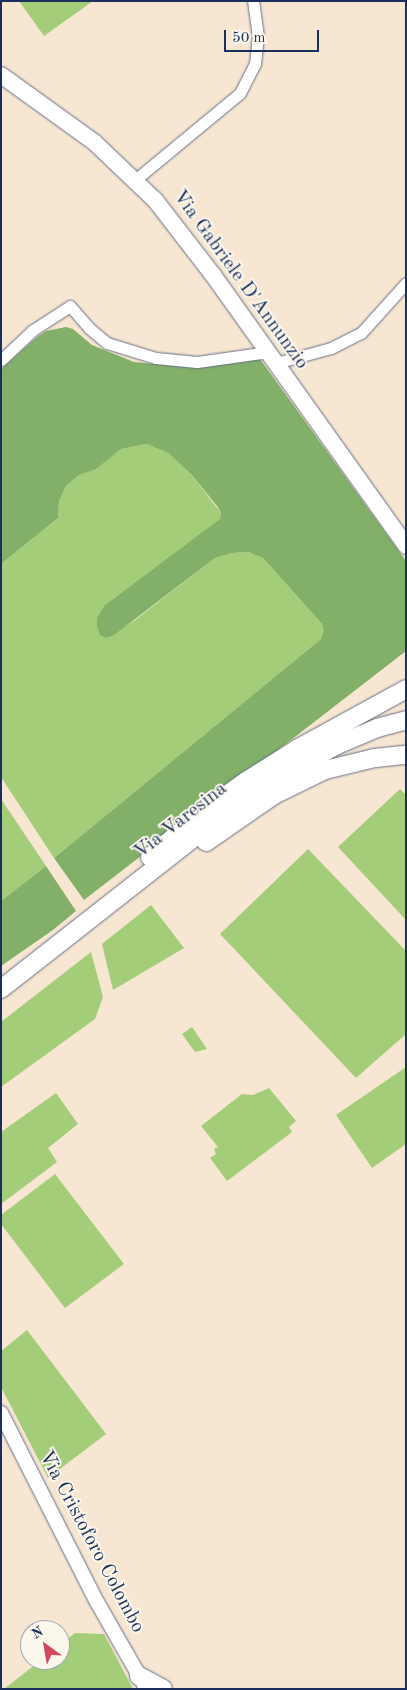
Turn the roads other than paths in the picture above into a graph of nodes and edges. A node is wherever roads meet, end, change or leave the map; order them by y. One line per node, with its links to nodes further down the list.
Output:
1 (253, 1): 3 (street)
2 (1, 75): 3 (main road, Via Gabriele D'Annunzio)
3 (134, 180): 5 (main road, Via Gabriele D'Annunzio)
4 (406, 284): 5 (street)
5 (272, 358): 6 (street); 7 (main road, Via Gabriele D'Annunzio)
6 (1, 360)
7 (406, 546)
8 (406, 689): 11 (main road)
9 (406, 720): 11 (main road, Via Varesina)
10 (406, 755): 11 (main road)
11 (95, 914): 12 (main road, Via Varesina)
12 (1, 989)
13 (1, 1413): 14 (street, Via Cristoforo Colombo)
14 (143, 1683): 15 (main road)
15 (164, 1689)

